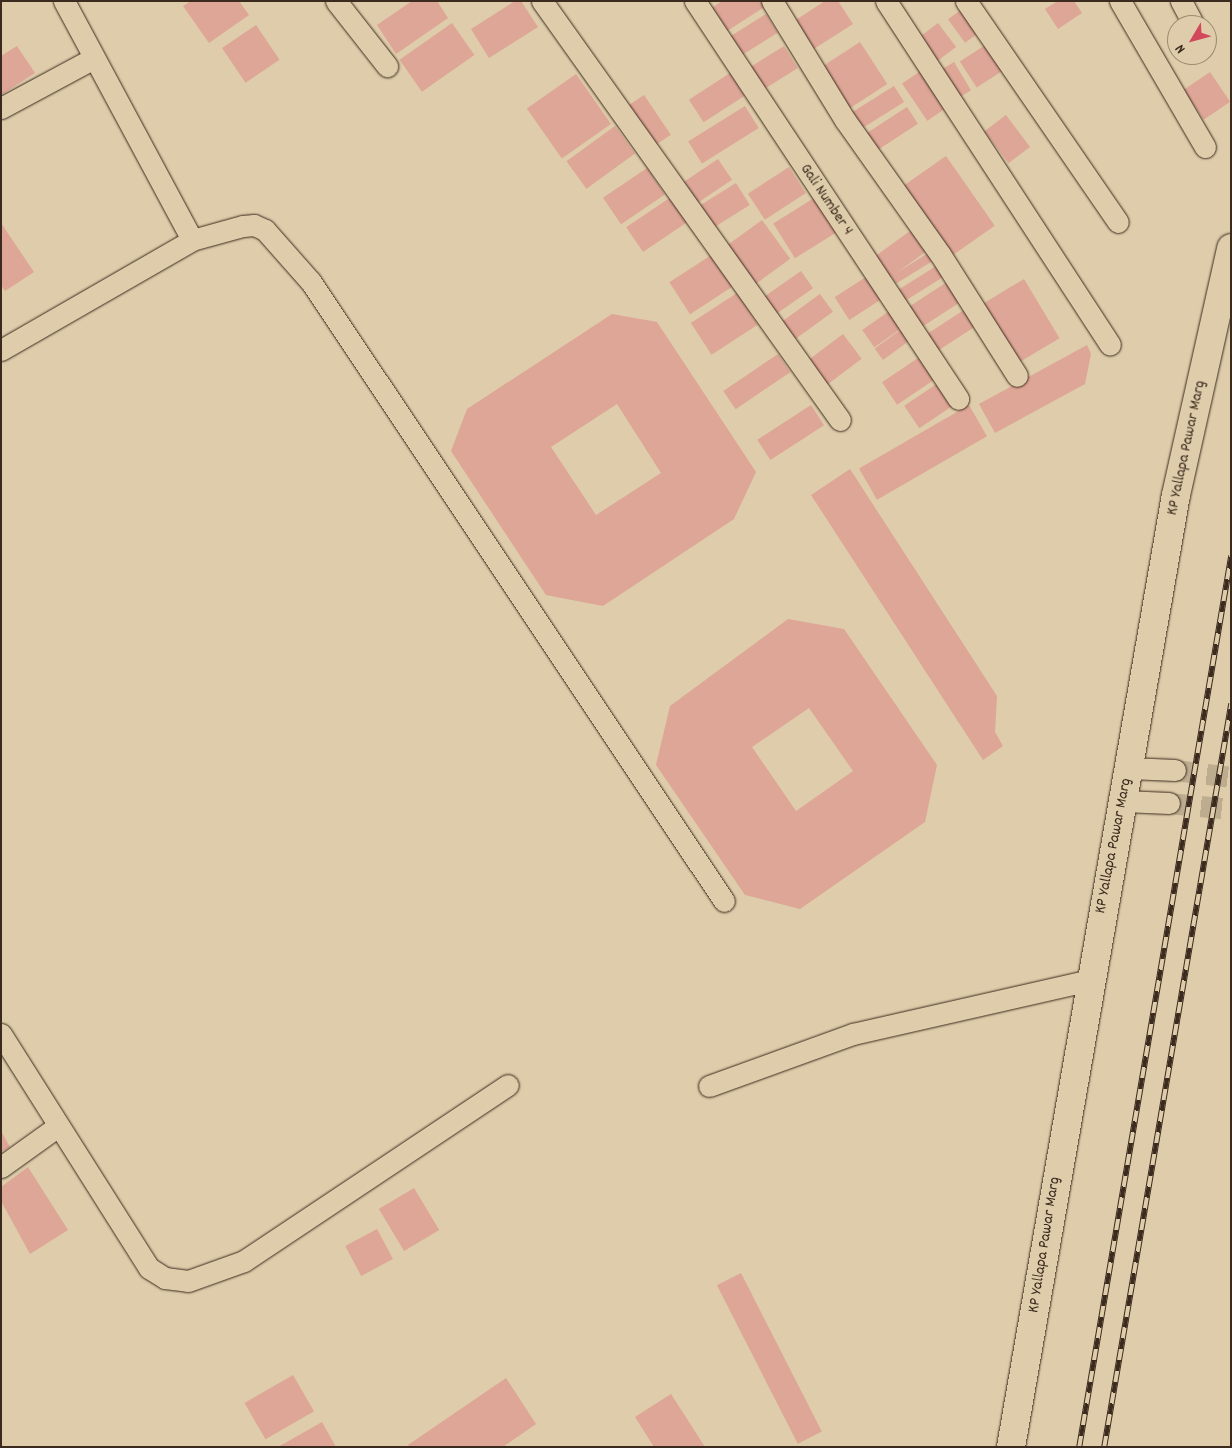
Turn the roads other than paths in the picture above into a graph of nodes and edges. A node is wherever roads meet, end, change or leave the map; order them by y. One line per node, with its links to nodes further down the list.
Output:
1 (64, 1): 11 (street)
2 (336, 1): 12 (street)
3 (542, 1): 22 (street)
4 (695, 1): 21 (street, Gali Number 4)
5 (772, 1): 20 (street)
6 (886, 1): 18 (street)
7 (966, 1): 15 (street)
8 (1120, 1): 14 (street)
9 (1181, 1): 10 (street)
10 (1189, 15)
11 (92, 59): 13 (street); 16 (street)
12 (387, 66)
13 (1, 108)
14 (1205, 147)
15 (1118, 222)
16 (192, 240): 19 (street); 27 (street)
17 (1231, 248): 23 (street, KP Yallapa Pawar Marg)
18 (1110, 344)
19 (1, 350)
20 (1017, 376)
21 (958, 398)
22 (840, 420)
23 (1129, 768): 24 (street); 25 (street, KP Yallapa Pawar Marg)
24 (1175, 770)
25 (1123, 802): 26 (street); 28 (street, KP Yallapa Pawar Marg)
26 (1169, 804)
27 (724, 901)
28 (1090, 980): 31 (street); 34 (street, KP Yallapa Pawar Marg)
29 (1, 1034): 32 (street)
30 (508, 1085): 32 (street)
31 (709, 1086)
32 (58, 1126): 33 (street)
33 (1, 1167)
34 (1011, 1447)

